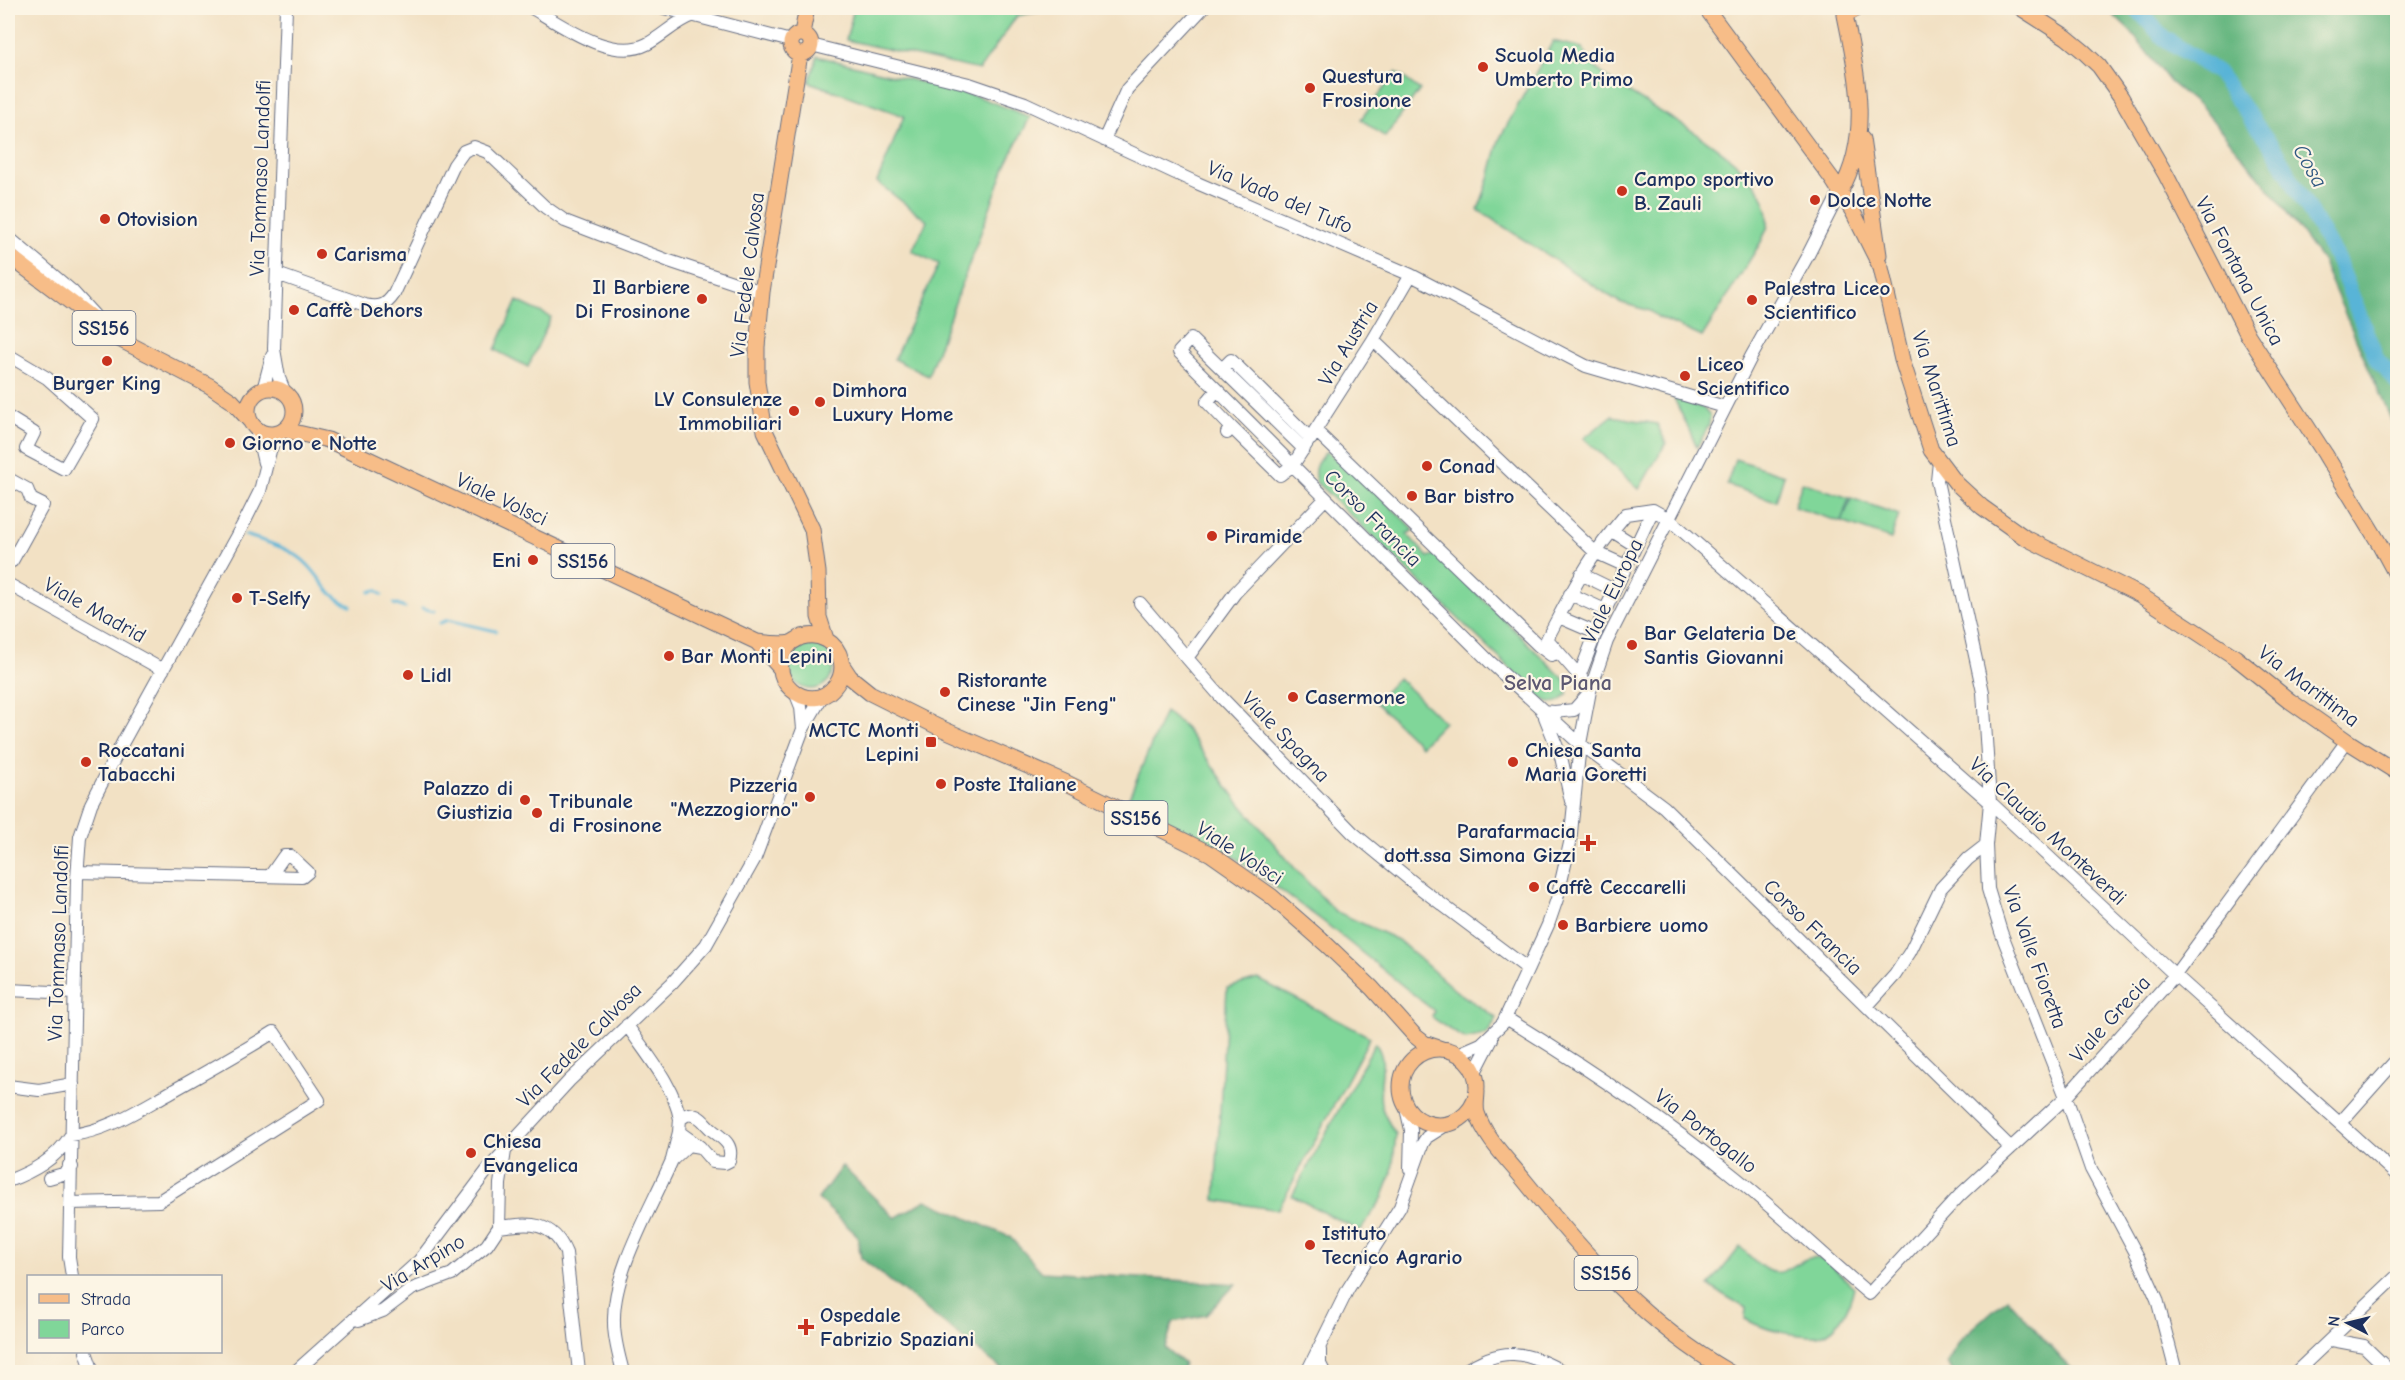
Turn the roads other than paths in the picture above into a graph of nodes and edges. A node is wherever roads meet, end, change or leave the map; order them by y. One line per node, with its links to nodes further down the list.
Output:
1 (286, 8): 17 (street, Via Tommaso Landolfi)
2 (532, 8): 9 (street)
3 (664, 8): 9 (street, Via Vado del Tufo)
4 (807, 8): 10 (main road, Via Fedele Calvosa)
5 (1203, 8): 12 (street)
6 (1706, 8): 13 (main road, Via Marittima)
7 (2021, 8): 47 (main road, Via Fontana Unica)
8 (1848, 10): 11 (main road)
9 (694, 15): 10 (street, Via Vado del Tufo)
10 (801, 43): 12 (street, Via Vado del Tufo); 19 (main road, Via Fedele Calvosa)
11 (1861, 128): 13 (main road); 16 (main road)
12 (1104, 140): 18 (street, Via Vado del Tufo)
13 (1840, 192): 16 (main road, Via Marittima); 28 (street, Viale Europa)
14 (8, 237): 20 (street)
15 (8, 257): 20 (main road, SS156)
16 (1881, 268): 34 (main road, Via Marittima)
17 (277, 274): 19 (street); 22 (street, Via Tommaso Landolfi)
18 (1411, 275): 21 (street, Via Austria); 28 (street, Via Vado del Tufo)
19 (762, 292): 51 (main road, Via Fedele Calvosa)
20 (102, 326): 24 (main road, SS156)
21 (1373, 340): 33 (street, Via Austria); 43 (street)
22 (274, 349): 26 (street, Via Tommaso Landolfi); 27 (street, Via Tommaso Landolfi)
23 (8, 356): 29 (street)
24 (210, 386): 26 (main road, SS156); 30 (main road, SS156)
25 (1217, 390): 33 (street, Corso Francia); 35 (street, Corso Francia); 35 (street)
26 (259, 392): 27 (main road, SS156); 30 (main road)
27 (290, 399): 31 (main road); 32 (main road, Viale Volsci / SS156)
28 (1725, 407): 40 (street, Viale Europa)
29 (8, 417)
30 (254, 426): 31 (main road, Viale Volsci / SS156); 36 (street, Via Tommaso Landolfi)
31 (282, 432): 32 (main road, Viale Volsci / SS156); 36 (street, Via Tommaso Landolfi)
32 (328, 440): 58 (main road, Viale Volsci / SS156)
33 (1310, 440): 35 (street, Via Austria); 59 (street)
34 (1939, 462): 71 (main road, Via Marittima); 74 (street, Via Valle Fioretta)
35 (1293, 465): 38 (street, Corso Francia)
36 (264, 476): 63 (street, Via Tommaso Landolfi)
37 (8, 481): 44 (street)
38 (1325, 499): 60 (street); 69 (street, Corso Francia)
39 (1653, 510): 40 (street, Via Claudio Monteverdi); 41 (street); 42 (street)
40 (1669, 519): 65 (street, Viale Europa); 74 (street, Via Claudio Monteverdi)
41 (1612, 531): 42 (street); 43 (street)
42 (1636, 546): 45 (street)
43 (1595, 552): 45 (street); 46 (street)
44 (8, 558)
45 (1626, 566): 49 (street)
46 (1581, 574): 49 (street); 50 (street)
47 (2397, 578)
48 (8, 584): 63 (street, Viale Madrid)
49 (1614, 590): 53 (street)
50 (1570, 594): 53 (street); 54 (street)
51 (818, 598): 56 (main road, Via Fedele Calvosa); 57 (main road, Via Fedele Calvosa)
52 (1140, 603): 60 (street, Viale Spagna)
53 (1605, 610): 55 (street)
54 (1559, 616): 55 (street); 59 (street)
55 (1596, 633): 64 (street)
56 (826, 639): 57 (main road, SS156); 61 (main road, SS156)
57 (795, 641): 58 (main road, Viale Volsci / SS156); 62 (main road)
58 (757, 642): 62 (main road, Viale Volsci / SS156)
59 (1558, 653): 64 (street)
60 (1187, 658): 79 (street, Viale Spagna)
61 (842, 665): 67 (main road); 68 (main road, Viale Volsci / SS156)
62 (781, 669): 66 (main road, SS156)
63 (163, 670): 77 (street, Via Tommaso Landolfi)
64 (1579, 677): 65 (street)
65 (1591, 689): 69 (street); 72 (street, Viale Europa)
66 (795, 692): 67 (main road, SS156); 70 (street)
67 (827, 693): 68 (main road, Viale Volsci / SS156); 70 (street, Via Fedele Calvosa)
68 (870, 693): 85 (main road, Viale Volsci / SS156)
69 (1542, 711): 72 (street, Corso Francia); 75 (street)
70 (804, 729): 86 (street, Via Fedele Calvosa)
71 (2347, 741): 73 (main road, Via Marittima); 80 (street, Viale Grecia)
72 (1581, 744): 75 (street, Viale Europa); 83 (street, Corso Francia)
73 (2397, 773)
74 (1990, 802): 76 (street, Via Valle Fioretta); 80 (street, Via Claudio Monteverdi)
75 (1574, 817): 79 (street, Viale Europa)
76 (1986, 845): 83 (street); 97 (street, Via Valle Fioretta)
77 (78, 872): 78 (street); 82 (street, Via Tommaso Landolfi)
78 (270, 876)
79 (1528, 969): 84 (street, Viale Europa)
80 (2175, 975): 97 (street, Viale Grecia); 101 (street, Via Claudio Monteverdi)
81 (8, 990): 82 (street)
82 (75, 993): 93 (street, Via Tommaso Landolfi)
83 (1868, 1005): 105 (street, Corso Francia)
84 (1506, 1018): 87 (street, Viale Europa); 120 (street, Via Portogallo)
85 (1401, 1022): 88 (main road, SS156); 91 (main road, SS156)
86 (627, 1025): 95 (street); 106 (street, Via Fedele Calvosa)
87 (1495, 1033): 89 (street); 92 (street)
88 (1442, 1049): 89 (main road, SS156); 91 (main road)
89 (1458, 1054): 92 (main road, SS156)
90 (2397, 1058): 101 (street)
91 (1409, 1063): 98 (main road, SS156)
92 (1475, 1072): 96 (main road, SS156)
93 (73, 1084): 94 (street); 103 (street, Via Tommaso Landolfi)
94 (8, 1086)
95 (669, 1089): 99 (street); 102 (street)
96 (1478, 1091): 100 (main road); 107 (main road, SS156)
97 (2066, 1097): 105 (street, Viale Grecia); 134 (street, Via Valle Fioretta)
98 (1405, 1104): 100 (main road, SS156); 114 (street)
99 (699, 1116): 102 (street); 104 (street)
100 (1452, 1123): 107 (main road, SS156); 114 (street)
101 (2340, 1123): 112 (street, Via Claudio Monteverdi)
102 (680, 1125): 104 (street); 108 (street)
103 (71, 1135): 109 (street); 110 (street, Via Tommaso Landolfi); 116 (street)
104 (700, 1147): 108 (street)
105 (2011, 1148): 120 (street, Viale Grecia)
106 (505, 1151): 117 (street); 121 (street, Via Fedele Calvosa)
107 (1502, 1153): 133 (main road, SS156)
108 (672, 1160): 128 (street)
109 (48, 1161): 110 (street); 111 (street)
110 (72, 1167): 113 (street); 116 (street, Via Tommaso Landolfi)
111 (28, 1173): 113 (street); 115 (street)
112 (2397, 1176)
113 (49, 1178): 116 (street)
114 (1409, 1179): 123 (street)
115 (8, 1181)
116 (70, 1199): 118 (street, Via Tommaso Landolfi)
117 (499, 1227): 121 (street, Via Arpino); 127 (street)
118 (72, 1275)
119 (2397, 1275): 122 (street)
120 (1869, 1294)
121 (354, 1321): 126 (street, Via Fedele Calvosa)
122 (2332, 1340): 135 (street); 136 (street)
123 (1321, 1343): 129 (street); 130 (street)
124 (86, 1353): 125 (street)
125 (93, 1372)
126 (295, 1372)
127 (579, 1372)
128 (623, 1372)
129 (1307, 1372)
130 (1323, 1372)
131 (1463, 1372): 132 (street)
132 (1564, 1372)
133 (1729, 1372)
134 (2176, 1372)
135 (2296, 1372)
136 (2391, 1372)

